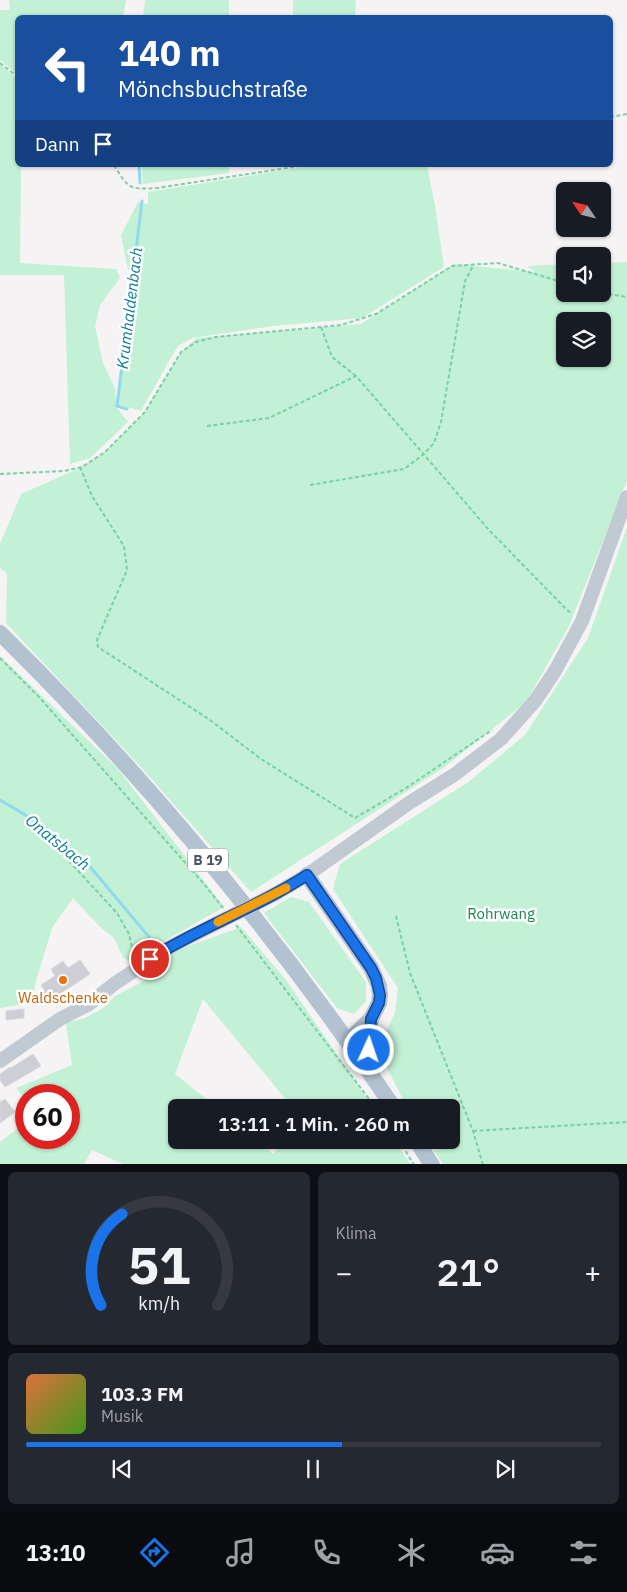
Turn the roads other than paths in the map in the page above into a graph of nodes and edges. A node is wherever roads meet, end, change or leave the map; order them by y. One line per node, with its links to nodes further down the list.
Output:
1 (627, 497): 3 (street)
2 (0, 633): 5 (main road, B 19)
3 (307, 875): 4 (main road); 6 (street, bridge)
4 (371, 1019): 5 (main road); 7 (main road)
5 (348, 1041): 7 (main road, B 19)
6 (0, 1061)
7 (371, 1074): 8 (main road, B 19)
8 (388, 1099)
9 (422, 1149): 10 (main road)
10 (432, 1164)

